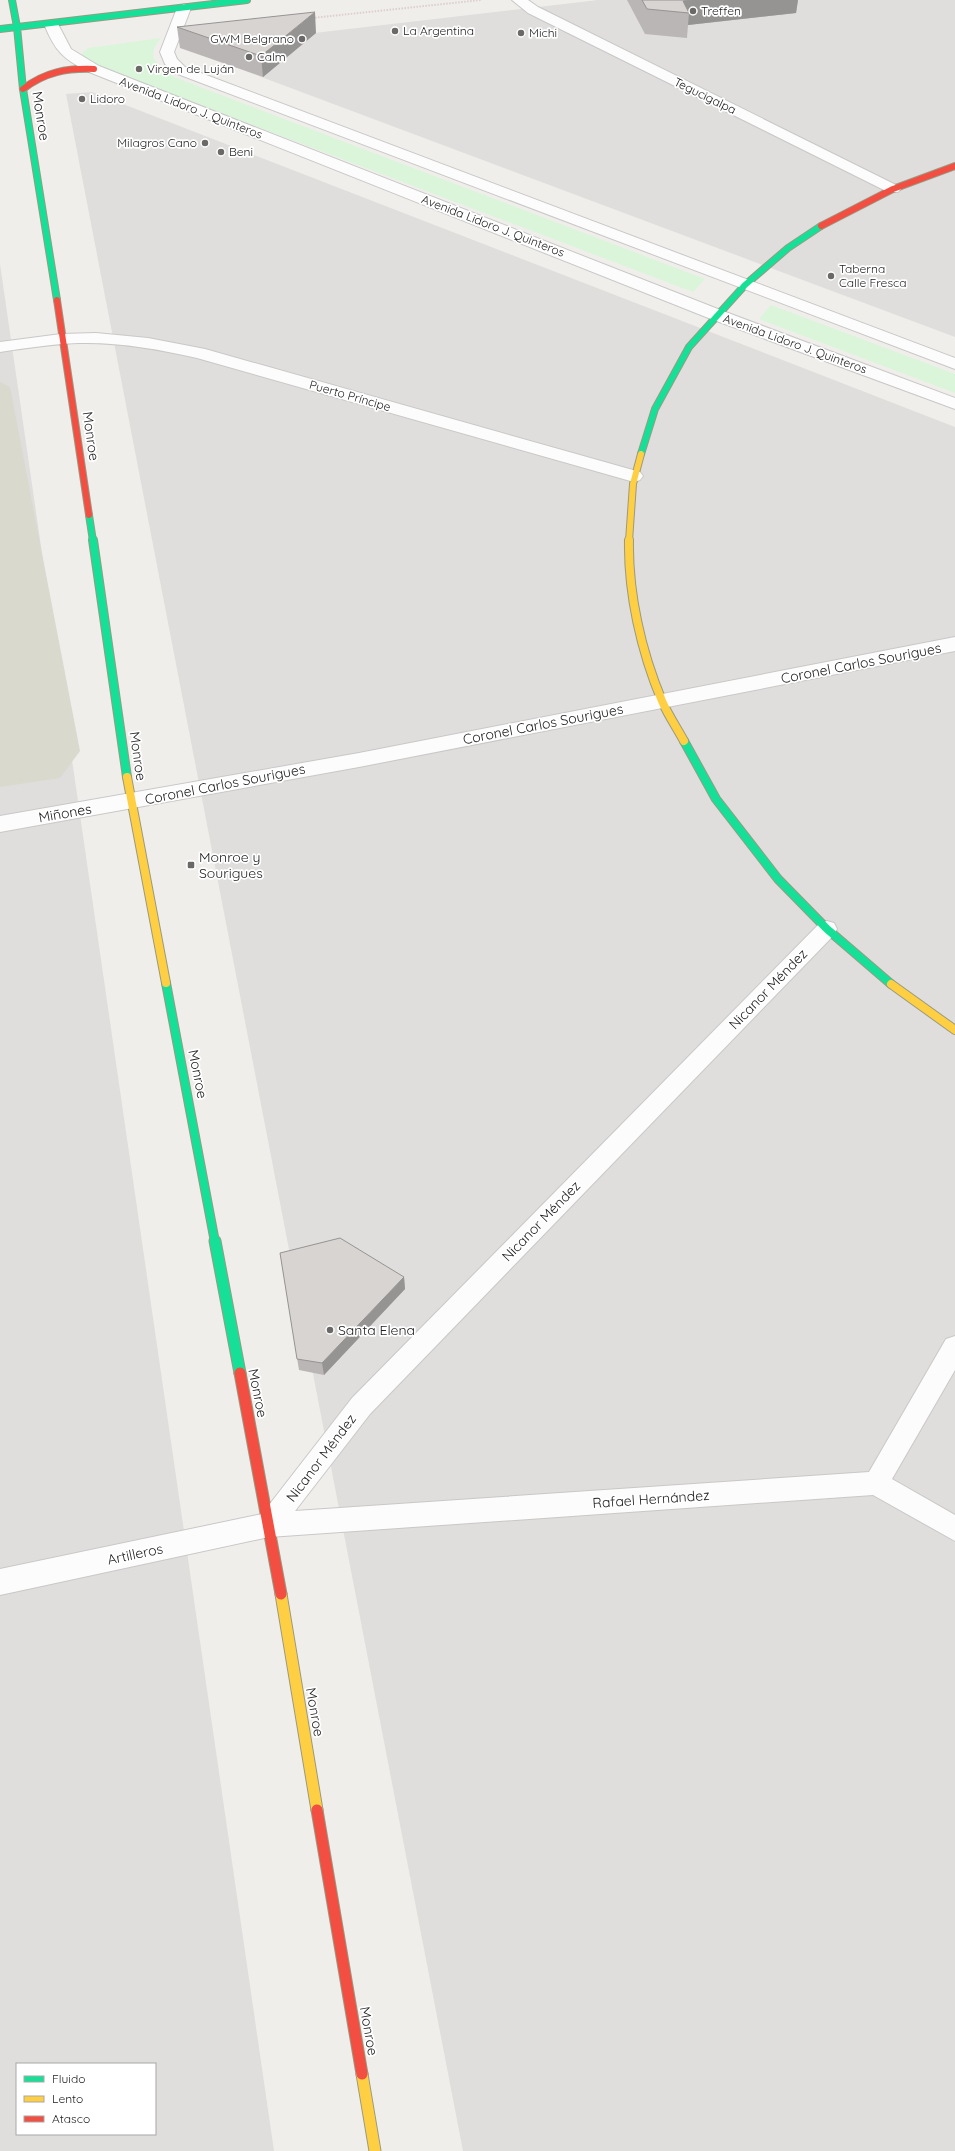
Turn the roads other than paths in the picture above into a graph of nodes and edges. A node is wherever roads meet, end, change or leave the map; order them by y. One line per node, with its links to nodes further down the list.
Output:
1 (12, 0): 6 (main road, Monroe)
2 (248, 0): 4 (main road)
3 (519, 0): 11 (street, Tegucigalpa)
4 (184, 8): 5 (main road); 12 (street)
5 (51, 24): 6 (main road); 8 (street, Avenida Lidoro J. Quinteros)
6 (17, 27): 7 (main road); 9 (main road, Monroe)
7 (0, 29)
8 (94, 69): 9 (main road); 13 (street, Avenida Lidoro J. Quinteros)
9 (23, 89): 14 (main road, Monroe)
10 (955, 166): 11 (main road)
11 (893, 189): 12 (main road)
12 (745, 285): 13 (main road); 16 (street)
13 (717, 315): 17 (street, Avenida Lidoro J. Quinteros); 18 (main road)
14 (63, 339): 15 (street, Puerto Príncipe); 18 (street, Puerto Príncipe); 21 (main road, Monroe)
15 (0, 347)
16 (955, 364)
17 (955, 404)
18 (634, 476): 20 (main road)
19 (955, 644): 20 (street, Coronel Carlos Sourigues)
20 (663, 702): 21 (street, Coronel Carlos Sourigues); 23 (main road)
21 (131, 802): 22 (street, Miñones); 27 (main road, Monroe)
22 (0, 824)
23 (827, 929): 24 (main road); 27 (street, Nicanor Méndez)
24 (955, 1030)
25 (955, 1347): 26 (street)
26 (876, 1483): 27 (street, Rafael Hernández); 28 (street)
27 (270, 1526): 29 (street, Artilleros); 30 (main road, Monroe)
28 (955, 1529)
29 (0, 1582)
30 (375, 2151)

